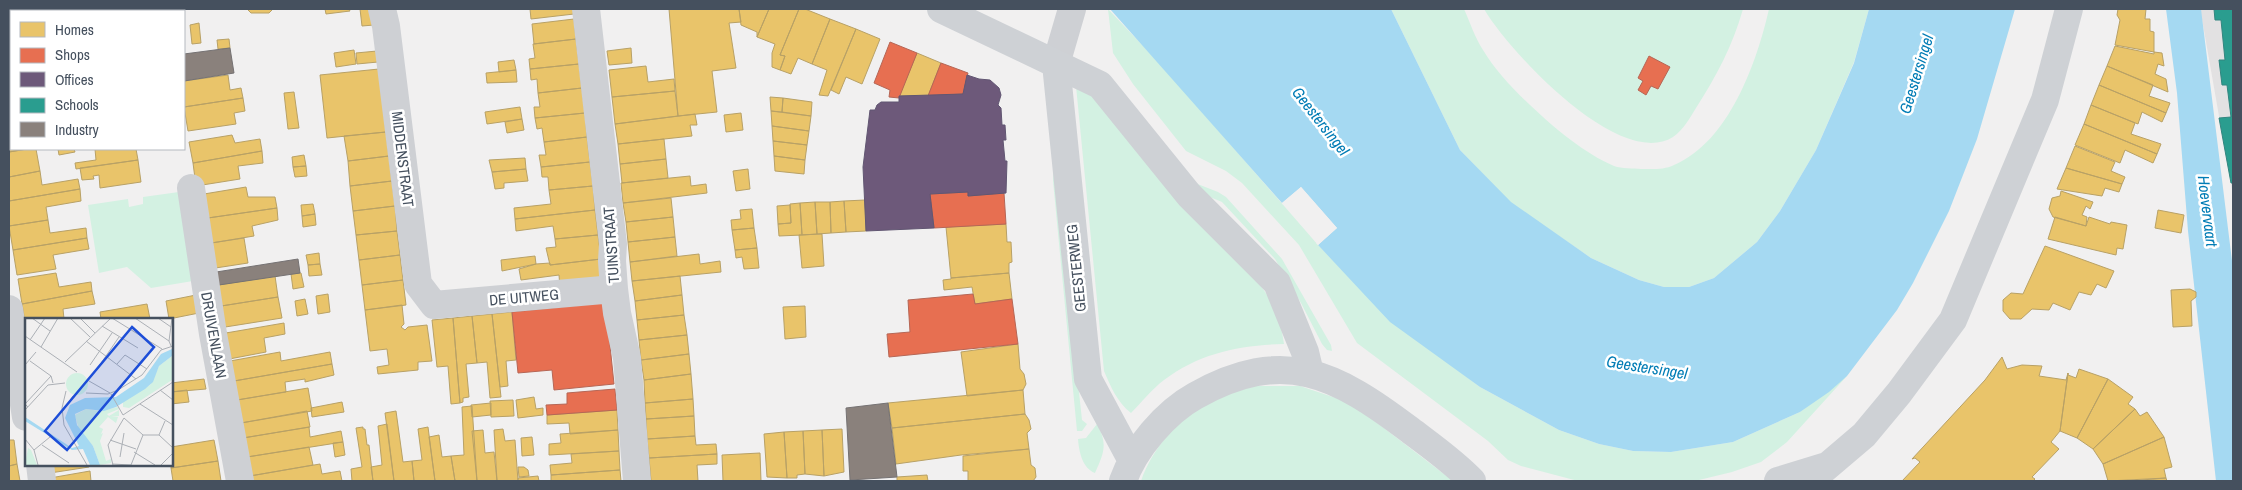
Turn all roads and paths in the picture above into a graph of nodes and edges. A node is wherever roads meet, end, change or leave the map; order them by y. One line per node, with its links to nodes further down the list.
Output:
1 (382, 9): 9 (street, MIDDENSTRAAT)
2 (586, 9): 8 (street, TUINSTRAAT)
3 (941, 9): 6 (main road)
4 (1072, 9): 6 (street)
5 (2069, 9): 15 (main road)
6 (1056, 64): 11 (main road); 14 (main road, GEESTERWEG)
7 (191, 188): 17 (street, DRUIVENLAAN)
8 (614, 289): 9 (street, DE UITWEG); 18 (street, TUINSTRAAT)
9 (434, 305)
10 (9, 309): 12 (street)
11 (1310, 373): 14 (main road); 19 (main road)
12 (25, 411)
13 (40, 465): 16 (street)
14 (1127, 471)
15 (1819, 473): 20 (main road)
16 (42, 481)
17 (240, 481)
18 (637, 481)
19 (1472, 481)
20 (1778, 481)

